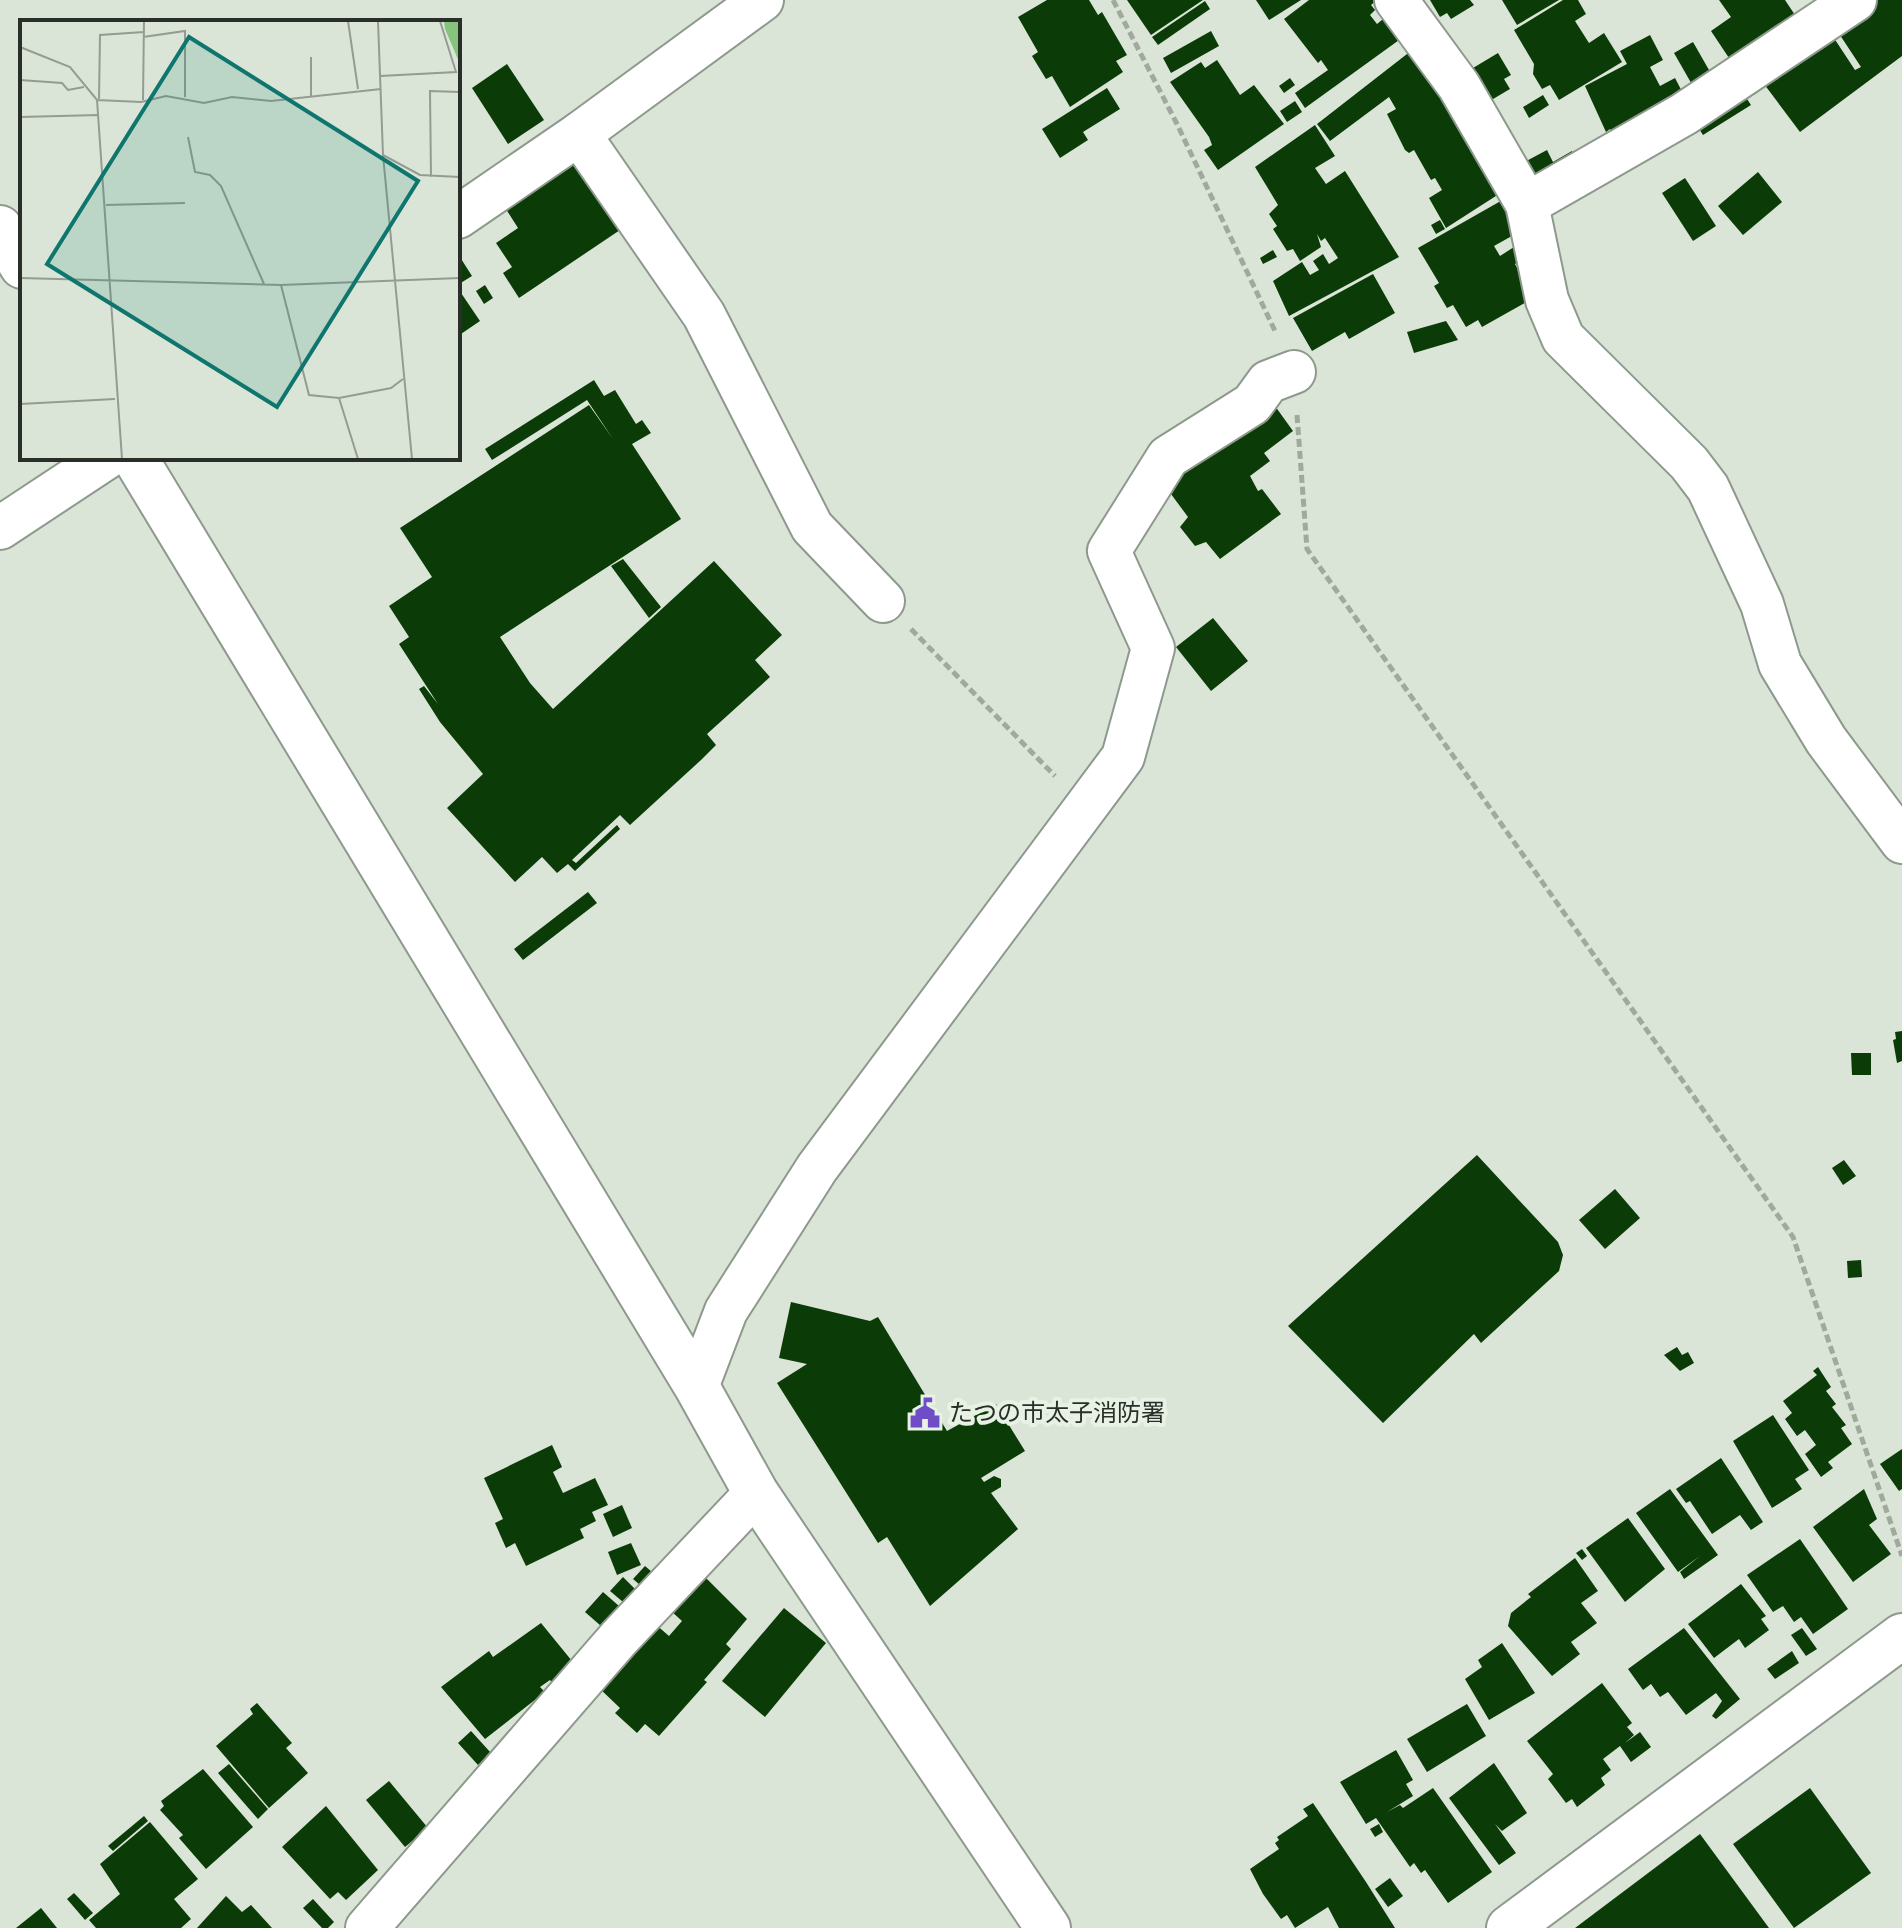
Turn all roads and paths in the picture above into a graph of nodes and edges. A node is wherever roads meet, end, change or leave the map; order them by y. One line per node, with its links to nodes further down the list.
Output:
1 (762, 0): 5 (street)
2 (1113, 0): 10 (path)
3 (1396, 0): 6 (street)
4 (1855, 0): 6 (street)
5 (579, 134): 7 (street); 14 (street)
6 (1527, 204): 16 (street)
7 (460, 216)
8 (0, 228): 9 (street)
9 (20, 263)
10 (1294, 372): 15 (street); 19 (path)
11 (103, 460): 13 (street)
12 (136, 460): 17 (street)
13 (0, 528)
14 (883, 601): 15 (path)
15 (1086, 808): 17 (street)
16 (1902, 842)
17 (697, 1387): 18 (street)
18 (756, 1493): 21 (street); 22 (street)
19 (1902, 1556)
20 (1902, 1636): 23 (street)
21 (367, 1928)
22 (1048, 1928)
23 (1509, 1928)

